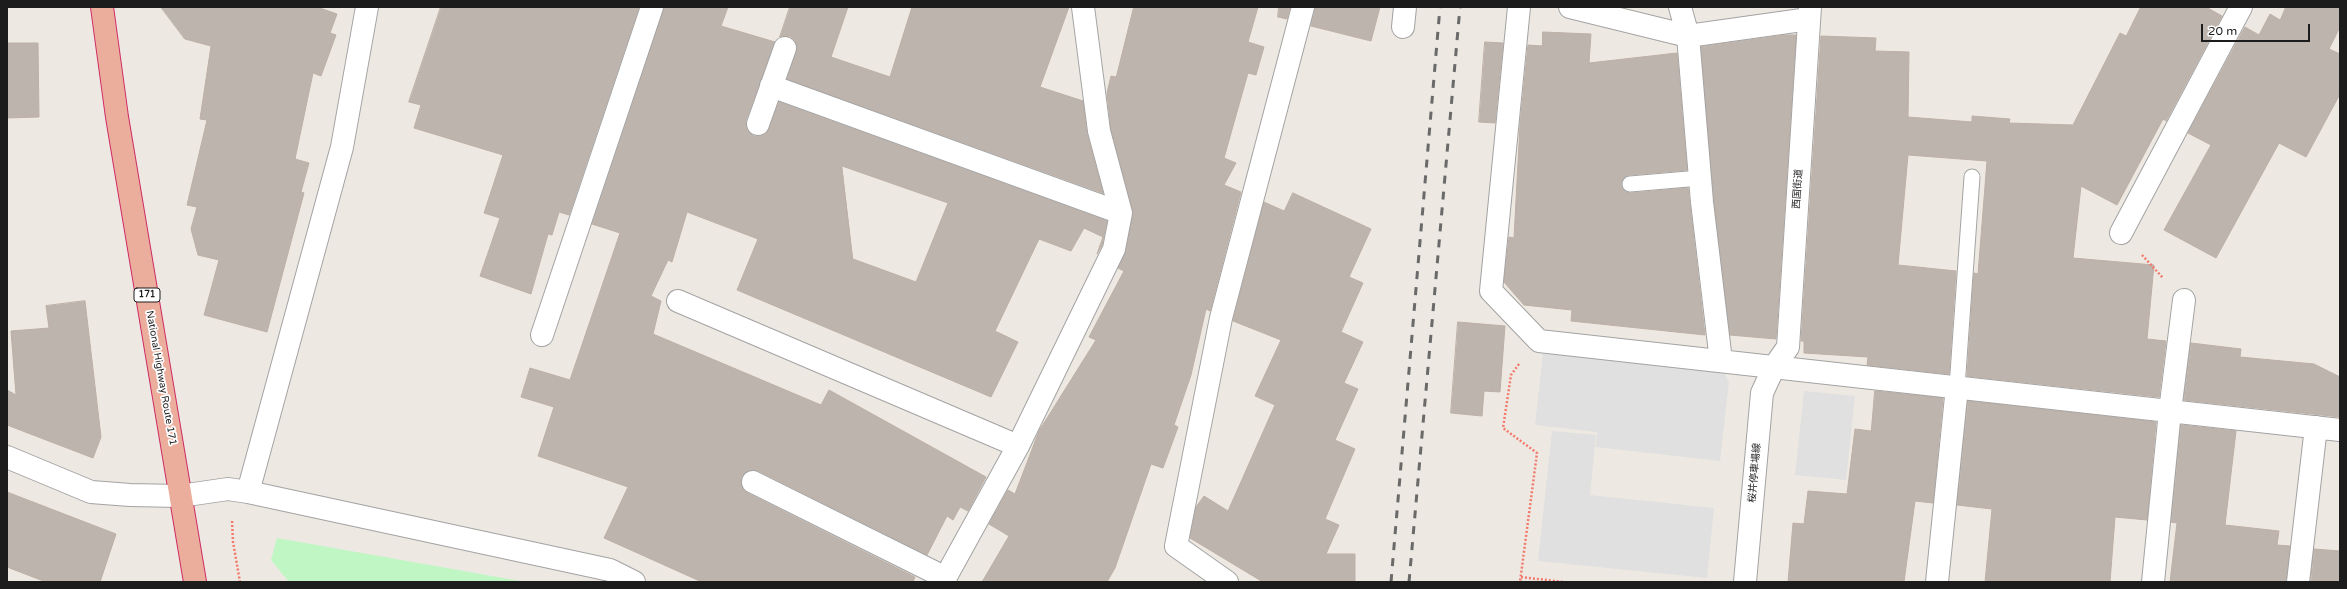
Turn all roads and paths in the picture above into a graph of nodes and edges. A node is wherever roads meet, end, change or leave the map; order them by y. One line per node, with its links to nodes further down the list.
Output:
1 (102, 7): 34 (highway, National Highway Route 171 / 171)
2 (367, 7): 33 (street)
3 (652, 7): 22 (street)
4 (1083, 7): 18 (street)
5 (1303, 7): 41 (street)
6 (1518, 7): 23 (street)
7 (1570, 7): 11 (street)
8 (1680, 7): 11 (street)
9 (2241, 7): 19 (street)
10 (1810, 13): 11 (street); 25 (street, 西国街道)
11 (1688, 36): 16 (street)
12 (785, 48): 13 (street)
13 (771, 86): 14 (street); 18 (street)
14 (758, 124)
15 (1972, 177): 26 (lane)
16 (1700, 178): 17 (lane); 24 (street)
17 (1630, 184)
18 (1121, 213): 30 (street)
19 (2121, 233): 20 (path)
20 (2184, 300): 27 (street)
21 (678, 301): 30 (street)
22 (542, 335)
23 (1539, 341): 24 (street); 36 (path)
24 (1721, 360): 25 (street)
25 (1774, 367): 26 (street); 44 (street, 桜井停車場線)
26 (1957, 387): 27 (street); 45 (street)
27 (2170, 411): 28 (street); 46 (street)
28 (2316, 427): 29 (street); 47 (street)
29 (2340, 430)
30 (1018, 446): 37 (street)
31 (7, 457): 34 (street)
32 (753, 482): 37 (street)
33 (248, 492): 34 (street); 40 (street)
34 (180, 496): 38 (highway, National Highway Route 171 / 171)
35 (232, 521): 39 (path)
36 (1521, 577): 42 (path); 43 (path)
37 (945, 580)
38 (195, 582)
39 (240, 582)
40 (634, 582)
41 (1227, 582)
42 (1520, 582)
43 (1563, 582)
44 (1745, 582)
45 (1937, 582)
46 (2153, 582)
47 (2298, 582)

